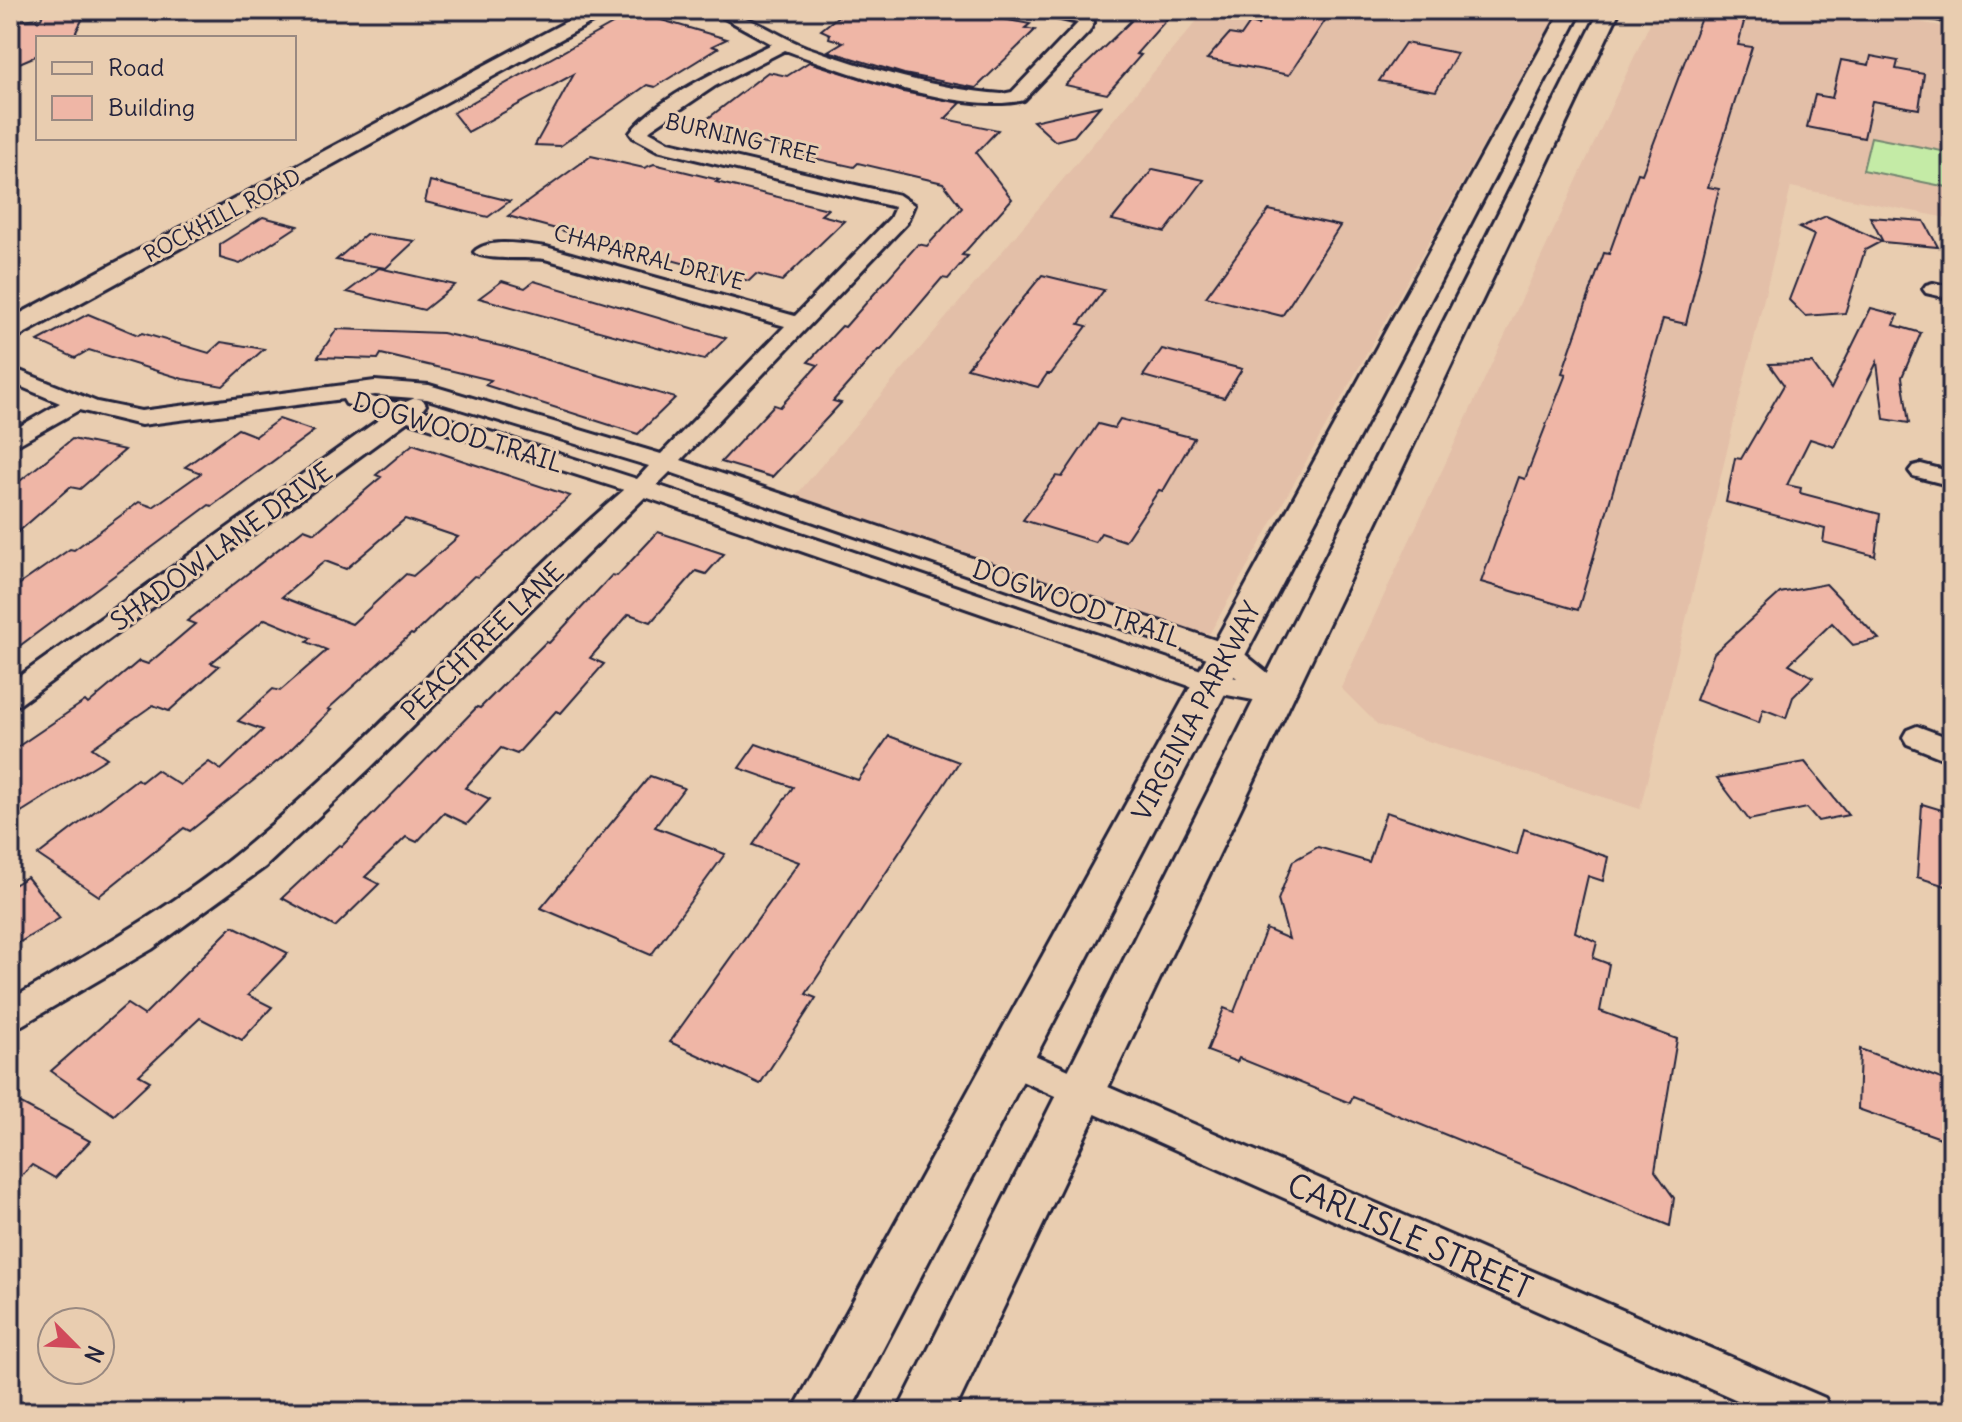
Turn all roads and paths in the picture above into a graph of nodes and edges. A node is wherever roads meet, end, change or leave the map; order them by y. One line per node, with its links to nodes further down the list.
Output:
1 (604, 10): 14 (main road, ROCKHILL ROAD)
2 (718, 10): 8 (street)
3 (1040, 10): 8 (street)
4 (1572, 10): 9 (main road, VIRGINIA PARKWAY)
5 (1610, 10): 11 (main road)
6 (1917, 10): 7 (main road)
7 (1952, 16)
8 (784, 44): 10 (street, BURNING TREE)
9 (1467, 207): 11 (main road); 25 (main road, VIRGINIA PARKWAY)
10 (906, 209): 13 (street, PEACHTREE LANE)
11 (1510, 216): 26 (main road)
12 (484, 252): 13 (street, CHAPARRAL DRIVE)
13 (800, 324): 21 (street, PEACHTREE LANE)
14 (10, 330)
15 (10, 374): 18 (street, DOGWOOD TRAIL)
16 (429, 392): 17 (street, DOGWOOD TRAIL); 19 (street, SHADOW LANE DRIVE); 21 (street, DOGWOOD TRAIL)
17 (332, 395): 18 (street, DOGWOOD TRAIL); 19 (street, DOGWOOD TRAIL)
18 (77, 402): 20 (street)
19 (404, 412): 24 (street, DOGWOOD TRAIL); 27 (street, SHADOW LANE DRIVE)
20 (10, 442)
21 (666, 463): 24 (street, PEACHTREE LANE); 25 (street, DOGWOOD TRAIL)
22 (1921, 471): 23 (street)
23 (1952, 479)
24 (641, 488): 25 (street, DOGWOOD TRAIL); 30 (street, PEACHTREE LANE)
25 (1219, 669): 26 (street, DOGWOOD TRAIL); 31 (main road, VIRGINIA PARKWAY)
26 (1275, 694): 32 (main road)
27 (10, 697)
28 (1917, 737): 29 (street)
29 (1952, 751)
30 (10, 1017)
31 (1009, 1059): 32 (street, CARLISLE STREET); 33 (main road, VIRGINIA PARKWAY)
32 (1083, 1092): 34 (main road); 35 (street, CARLISLE STREET)
33 (820, 1412)
34 (925, 1412)
35 (1811, 1412)

